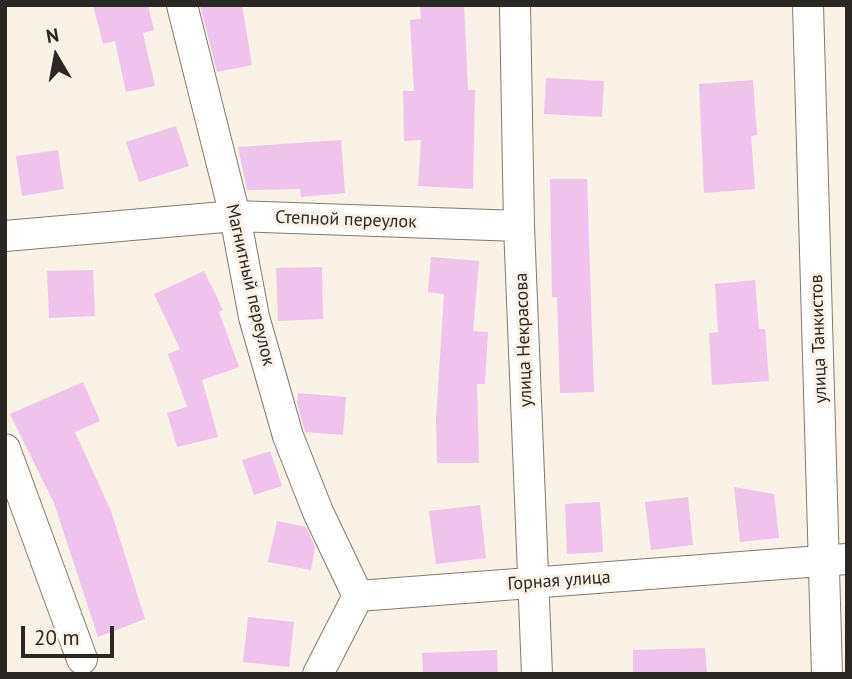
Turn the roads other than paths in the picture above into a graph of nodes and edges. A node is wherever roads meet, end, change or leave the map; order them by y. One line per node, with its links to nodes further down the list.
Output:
1 (182, 5): 4 (street, Магнитный переулок)
2 (515, 5): 5 (street, улица Некрасова)
3 (808, 5): 8 (street, улица Танкистов)
4 (235, 216): 5 (street, Степной переулок); 6 (street, Степной переулок); 10 (street, Магнитный переулок)
5 (519, 226): 9 (street, улица Некрасова)
6 (5, 236)
7 (5, 449): 11 (street)
8 (836, 559): 9 (street, Горная улица); 14 (street, улица Танкистов)
9 (532, 583): 10 (street, Горная улица); 13 (street, улица Некрасова)
10 (358, 596): 12 (street)
11 (82, 659)
12 (318, 674)
13 (537, 674)
14 (827, 674)

